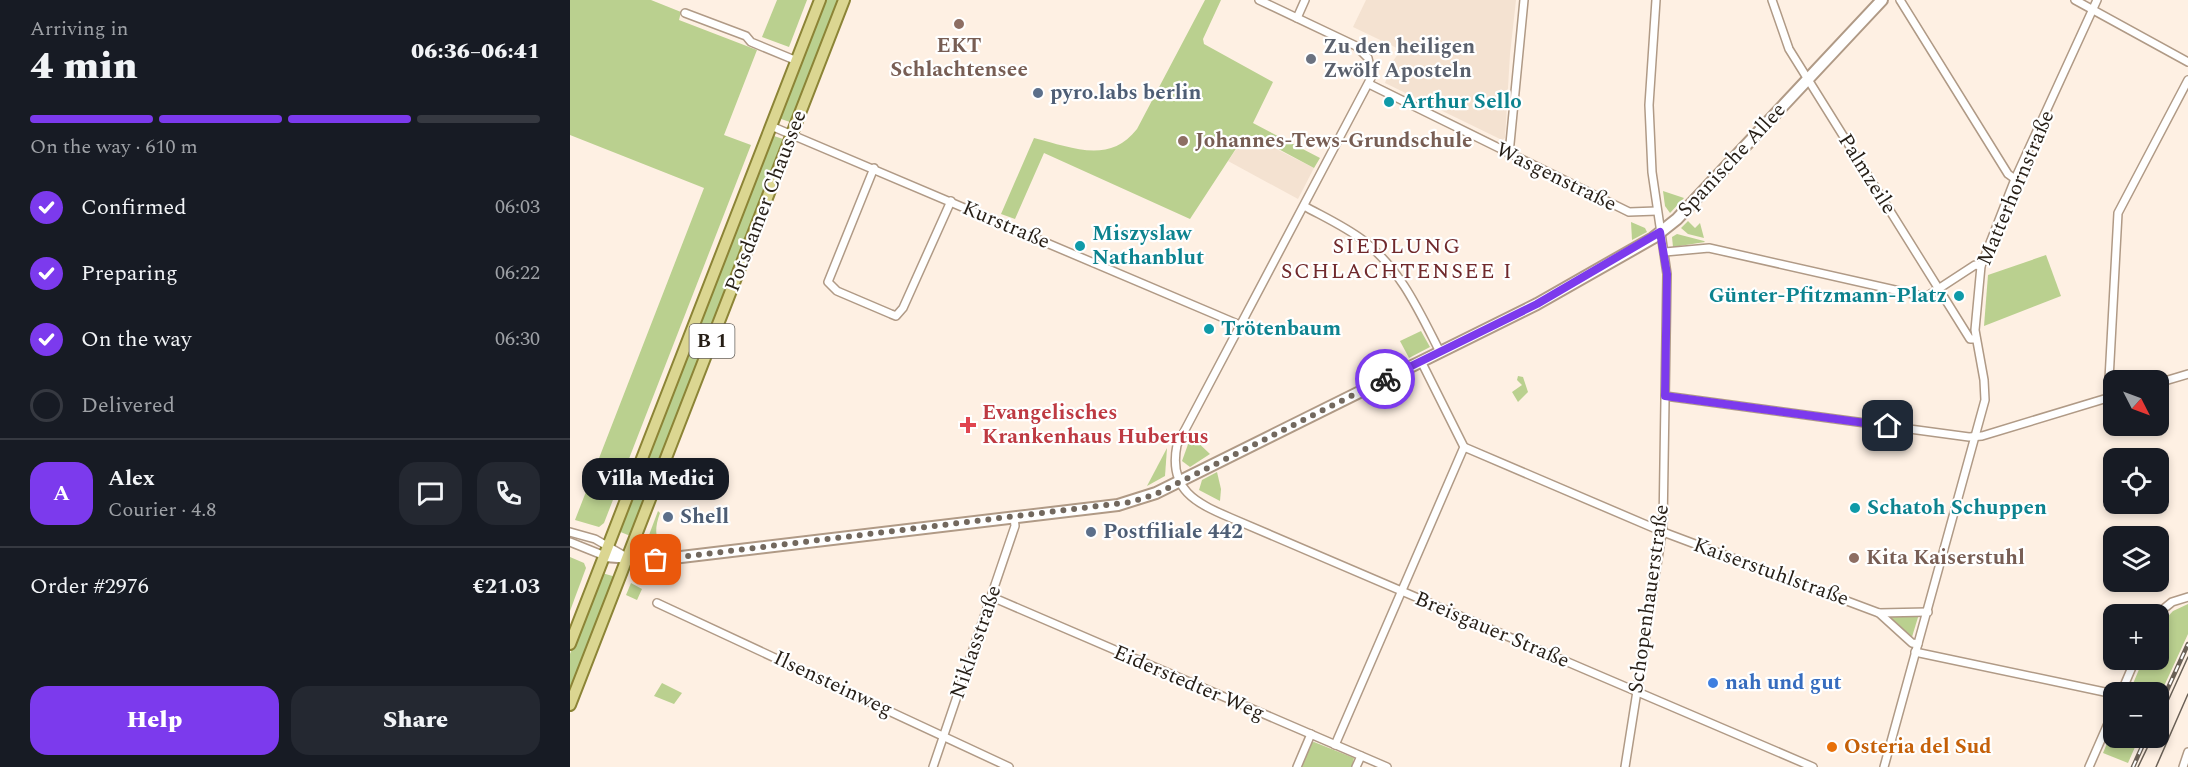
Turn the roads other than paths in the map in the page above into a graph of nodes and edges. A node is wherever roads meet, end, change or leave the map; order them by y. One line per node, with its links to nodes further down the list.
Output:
1 (820, 0): 15 (main road, Potsdamer Chaussee / B 1)
2 (844, 0): 21 (main road, Potsdamer Chaussee / B 1)
3 (1259, 0): 14 (street)
4 (1305, 0): 14 (street)
5 (1524, 0): 22 (street)
6 (1656, 0): 27 (street, Schopenhauerstraße)
7 (1772, 0): 17 (street, Palmzeile)
8 (1882, 0): 17 (main road, Spanische Allee)
9 (1900, 0): 24 (street)
10 (2074, 0): 12 (street)
11 (2097, 0): 12 (street, Matterhornstraße)
12 (2094, 12): 16 (street); 24 (street, Matterhornstraße)
13 (685, 13): 15 (street)
14 (1297, 18): 19 (street)
15 (797, 61): 20 (main road, Potsdamer Chaussee / B 1)
16 (2188, 62)
17 (1808, 79): 28 (main road, Spanische Allee); 31 (street, Palmzeile)
18 (2188, 80): 36 (street)
19 (1369, 84): 22 (street, Wasgenstraße); 26 (street)
20 (771, 126): 21 (street, Kurstraße); 48 (main road, Potsdamer Chaussee / B 1)
21 (792, 134): 23 (street, Kurstraße); 49 (main road, Potsdamer Chaussee / B 1)
22 (1509, 154): 27 (street, Wasgenstraße)
23 (874, 168): 25 (street, Kurstraße); 25 (street)
24 (2015, 179): 30 (street, Matterhornstraße)
25 (951, 201): 32 (street, Kurstraße)
26 (1304, 206): 32 (street); 34 (street)
27 (1657, 211): 28 (street, Schopenhauerstraße)
28 (1660, 232): 29 (street, Schopenhauerstraße); 34 (main road, Spanische Allee)
29 (1665, 252): 31 (street); 39 (street, Schopenhauerstraße)
30 (1981, 266): 31 (street); 33 (street, Matterhornstraße)
31 (1938, 289): 33 (street, Palmzeile)
32 (1240, 325): 43 (street)
33 (1976, 339): 41 (street, Matterhornstraße)
34 (1440, 352): 35 (main road, Spanische Allee)
35 (1421, 361): 42 (street); 43 (main road, Spanische Allee)
36 (2112, 370)
37 (2188, 374): 38 (street)
38 (2169, 380)
39 (1665, 396): 41 (street); 46 (street, Schopenhauerstraße)
40 (2103, 399): 41 (street)
41 (1976, 437): 55 (street, Matterhornstraße)
42 (1464, 447): 46 (street, Kaiserstuhlstraße); 50 (street)
43 (1180, 481): 44 (main road, Spanische Allee); 50 (street, Breisgauer Straße)
44 (1014, 517): 49 (main road, Spanische Allee); 51 (street, Niklasstraße)
45 (570, 532): 48 (street)
46 (1663, 532): 56 (street, Kaiserstuhlstraße); 60 (street, Schopenhauerstraße)
47 (570, 542): 48 (street)
48 (607, 551): 49 (main road, Spanische Allee); 57 (main road, Potsdamer Chaussee / B 1)
49 (627, 559): 61 (main road, Potsdamer Chaussee / B 1)
50 (1402, 591): 60 (street, Breisgauer Straße); 65 (street)
51 (992, 597): 62 (street, Eiderstedter Weg); 64 (street, Niklasstraße)
52 (2188, 597): 54 (street)
53 (657, 603): 64 (street, Ilsensteinweg)
54 (2169, 604)
55 (1928, 612): 56 (street, Kaiserstuhlstraße); 58 (street, Matterhornstraße)
56 (1879, 613): 58 (street, Kaiserstuhlstraße)
57 (570, 644)
58 (1916, 648): 59 (street, Kaiserstuhlstraße); 75 (street, Matterhornstraße)
59 (2103, 691)
60 (1637, 692): 73 (street, Schopenhauerstraße); 74 (street, Breisgauer Straße)
61 (570, 705)
62 (1311, 735): 65 (street, Eiderstedter Weg); 70 (street)
63 (2103, 735): 76 (street)
64 (943, 736): 68 (street, Niklasstraße); 69 (street, Ilsensteinweg)
65 (1335, 745): 67 (street, Eiderstedter Weg)
66 (2188, 752): 77 (street)
67 (1360, 756): 71 (street); 72 (street, Eiderstedter Weg)
68 (933, 767)
69 (1009, 767)
70 (1297, 767)
71 (1356, 767)
72 (1387, 767)
73 (1624, 767)
74 (1813, 767)
75 (1884, 767)
76 (2089, 767)
77 (2183, 767)

